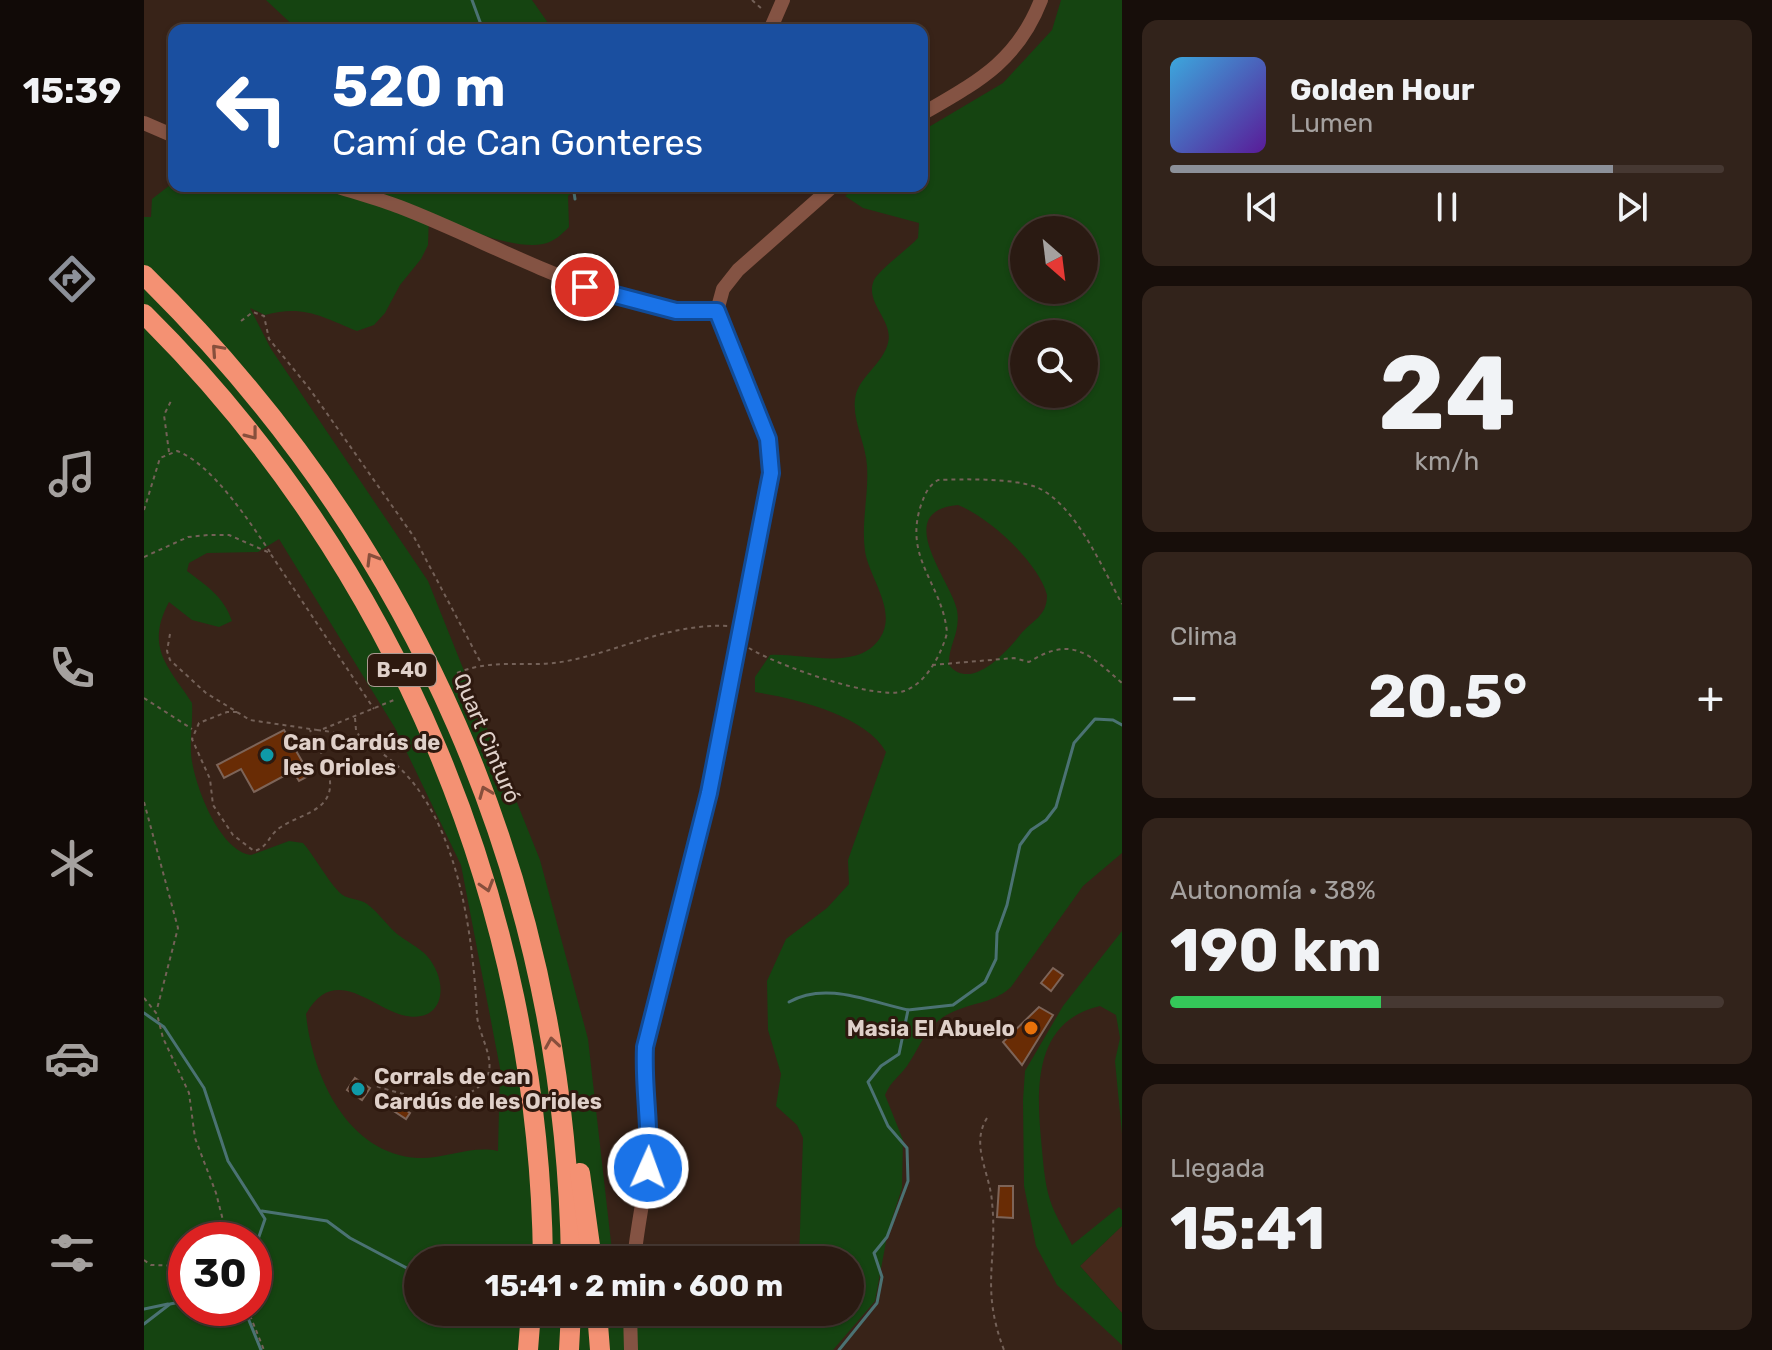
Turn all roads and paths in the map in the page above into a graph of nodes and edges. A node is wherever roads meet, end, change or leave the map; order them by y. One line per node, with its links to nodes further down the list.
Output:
1 (752, 0): 4 (path)
2 (783, 0): 5 (street)
3 (1041, 0): 6 (street)
4 (771, 24)
5 (772, 24)
6 (928, 111)
7 (144, 123): 8 (street)
8 (168, 133)
9 (355, 192): 12 (street)
10 (826, 192): 12 (street)
11 (144, 275): 40 (highway, Quart Cinturó / B-40, one-way to 11)
12 (717, 311): 21 (street)
13 (144, 314): 42 (highway, B-40, one-way to 42)
14 (241, 321): 24 (path)
15 (171, 401): 16 (path)
16 (169, 452): 17 (path); 18 (path)
17 (144, 510)
18 (270, 553): 19 (path); 30 (path)
19 (144, 557)
20 (1122, 604): 25 (path)
21 (743, 627): 23 (street); 24 (path)
22 (170, 634): 31 (path)
23 (739, 645): 25 (path); 49 (street)
24 (481, 663): 26 (path)
25 (932, 665): 27 (path)
26 (457, 673)
27 (1122, 683)
28 (144, 698): 33 (path)
29 (394, 700): 30 (path)
30 (374, 709): 32 (path)
31 (237, 712): 33 (path); 34 (path)
32 (355, 717): 35 (path); 36 (path)
33 (193, 730): 34 (path)
34 (310, 730): 35 (path)
35 (317, 730): 36 (path)
36 (363, 742): 41 (path)
37 (144, 802): 39 (path)
38 (144, 998): 39 (path)
39 (156, 1011): 44 (path)
40 (559, 1085): 47 (highway, Quart Cinturó / B-40); 48 (highway)
41 (376, 1086)
42 (531, 1089): 45 (highway); 46 (highway, B-40)
43 (987, 1118): 64 (path)
44 (223, 1222)
45 (531, 1246)
46 (542, 1246)
47 (570, 1246)
48 (590, 1246)
49 (636, 1246)
50 (144, 1260): 51 (path)
51 (168, 1265)
52 (254, 1326): 58 (path)
53 (530, 1326): 59 (highway)
54 (542, 1326): 60 (highway)
55 (570, 1326): 61 (highway)
56 (598, 1326): 62 (highway)
57 (630, 1326): 63 (street)
58 (264, 1350)
59 (528, 1350)
60 (540, 1350)
61 (569, 1350)
62 (600, 1350)
63 (631, 1350)
64 (1004, 1350)

